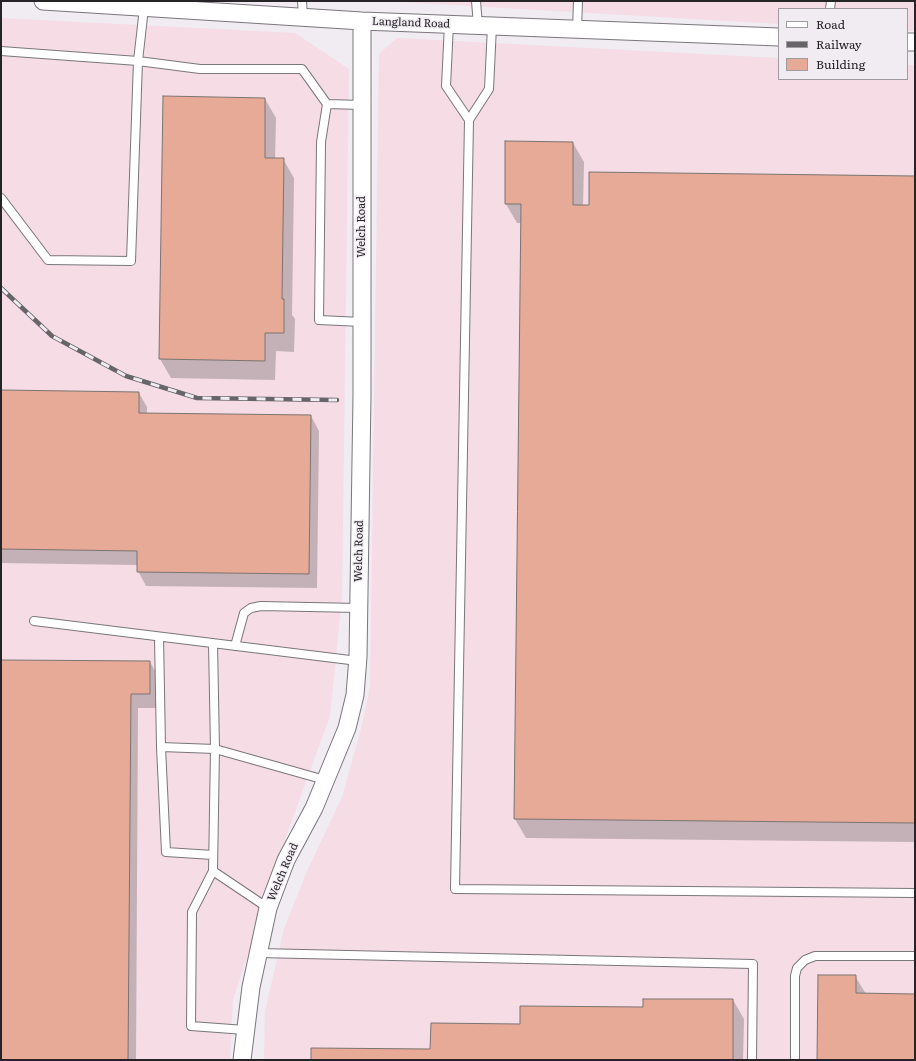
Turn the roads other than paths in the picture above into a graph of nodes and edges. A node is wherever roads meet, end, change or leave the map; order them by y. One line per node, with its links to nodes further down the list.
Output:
1 (43, 1): 4 (street, Langland Road)
2 (476, 1): 9 (lane)
3 (578, 1): 10 (lane)
4 (86, 2): 5 (street, Langland Road)
5 (139, 5): 6 (street, Langland Road); 13 (lane)
6 (302, 9): 7 (street, Langland Road)
7 (362, 21): 8 (street, Langland Road); 15 (street, Welch Road)
8 (449, 24): 9 (street, Langland Road); 16 (lane)
9 (485, 26): 10 (street, Langland Road); 16 (lane)
10 (577, 29): 11 (street, Langland Road)
11 (778, 37)
12 (1, 51): 13 (lane)
13 (138, 60): 14 (lane); 17 (lane)
14 (327, 104): 15 (lane); 18 (lane)
15 (362, 105): 18 (street, Welch Road)
16 (469, 120): 30 (lane)
17 (1, 198)
18 (362, 322): 19 (street, Welch Road)
19 (358, 608): 23 (lane); 24 (street, Welch Road)
20 (34, 621): 21 (lane)
21 (159, 637): 22 (lane); 25 (lane)
22 (213, 643): 23 (lane); 26 (lane)
23 (235, 646): 24 (lane)
24 (358, 661): 27 (street, Welch Road)
25 (161, 747): 26 (lane); 28 (lane)
26 (215, 749): 27 (lane); 28 (lane)
27 (325, 780): 31 (street, Welch Road)
28 (213, 855): 29 (lane)
29 (213, 871): 31 (lane); 34 (lane)
30 (915, 893)
31 (268, 908): 32 (street, Welch Road)
32 (258, 953): 34 (street, Welch Road); 36 (lane)
33 (915, 956): 37 (lane)
34 (245, 1030): 35 (street, Welch Road)
35 (242, 1060)
36 (752, 1060)
37 (795, 1060)

